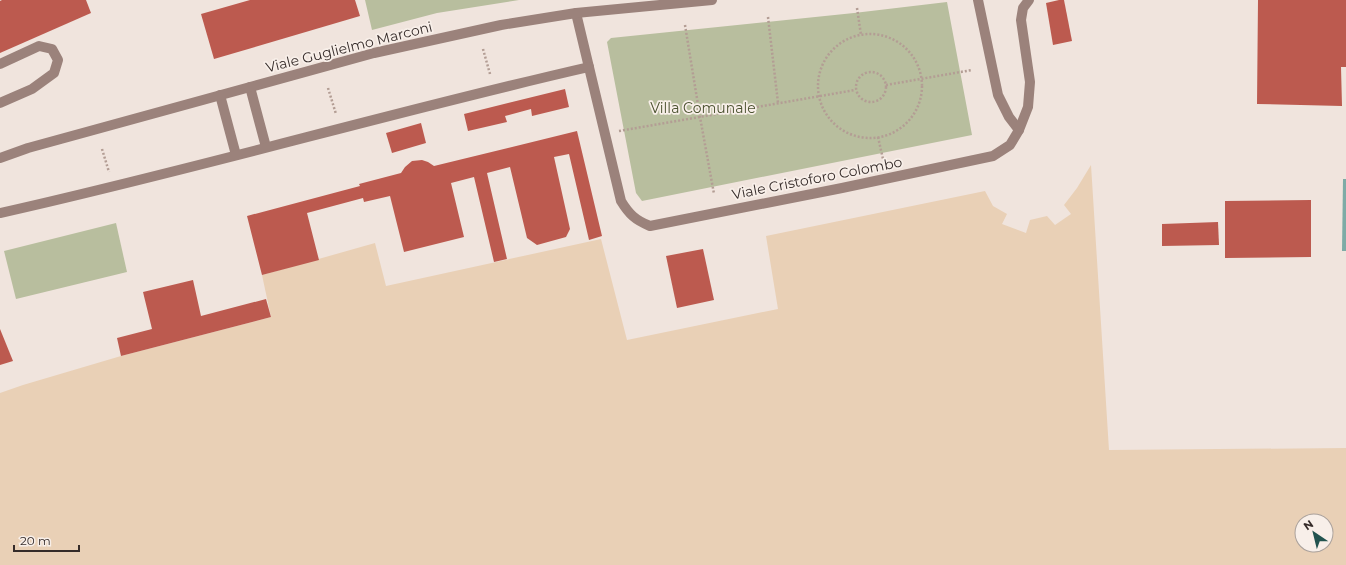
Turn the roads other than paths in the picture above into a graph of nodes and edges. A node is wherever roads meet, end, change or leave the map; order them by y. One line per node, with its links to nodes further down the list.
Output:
1 (712, 0): 4 (street, Viale Guglielmo Marconi)
2 (978, 0): 10 (street)
3 (1029, 0): 10 (street, Viale Cristoforo Colombo)
4 (576, 13): 6 (street, Viale Cristoforo Colombo); 7 (street, Viale Guglielmo Marconi)
5 (0, 64): 9 (street)
6 (589, 67): 10 (street, Viale Cristoforo Colombo); 11 (street)
7 (250, 87): 8 (street, Viale Guglielmo Marconi); 11 (street)
8 (220, 95): 12 (street); 13 (street, Viale Guglielmo Marconi)
9 (0, 103)
10 (1019, 130)
11 (266, 147): 12 (street)
12 (236, 155): 14 (street)
13 (0, 158)
14 (0, 213)

